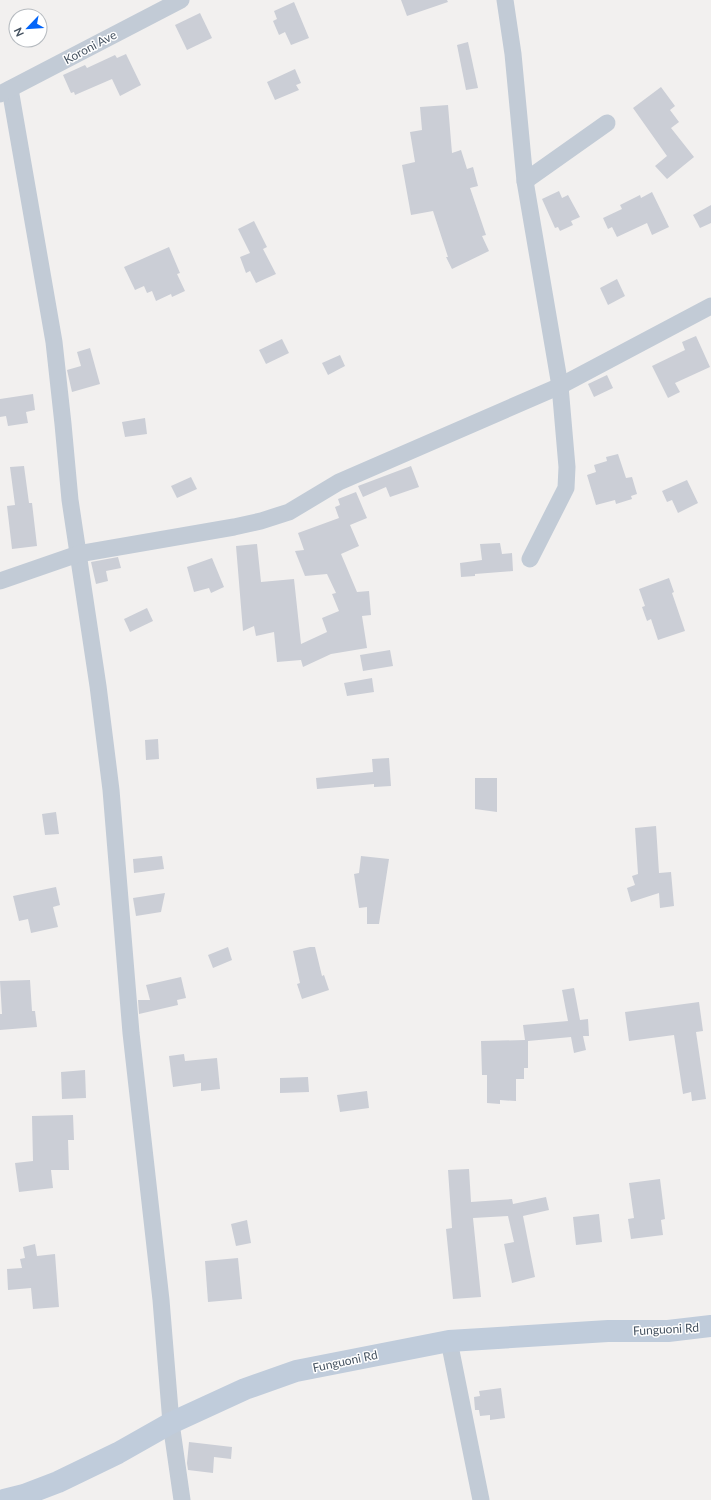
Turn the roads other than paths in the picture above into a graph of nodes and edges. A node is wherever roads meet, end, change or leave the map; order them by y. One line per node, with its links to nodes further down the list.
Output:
1 (181, 0): 3 (street, Koroni Ave)
2 (505, 0): 5 (street)
3 (5, 92): 8 (street)
4 (607, 123): 5 (street)
5 (525, 181): 7 (street)
6 (711, 306): 7 (street)
7 (560, 386): 8 (street); 9 (street)
8 (78, 554): 10 (street); 13 (street)
9 (530, 559)
10 (0, 581)
11 (711, 1326): 12 (street, Funguoni Rd)
12 (449, 1341): 13 (street, Funguoni Rd); 16 (street)
13 (171, 1423): 14 (street, Funguoni Rd); 15 (street)
14 (4, 1500)
15 (182, 1500)
16 (481, 1500)

